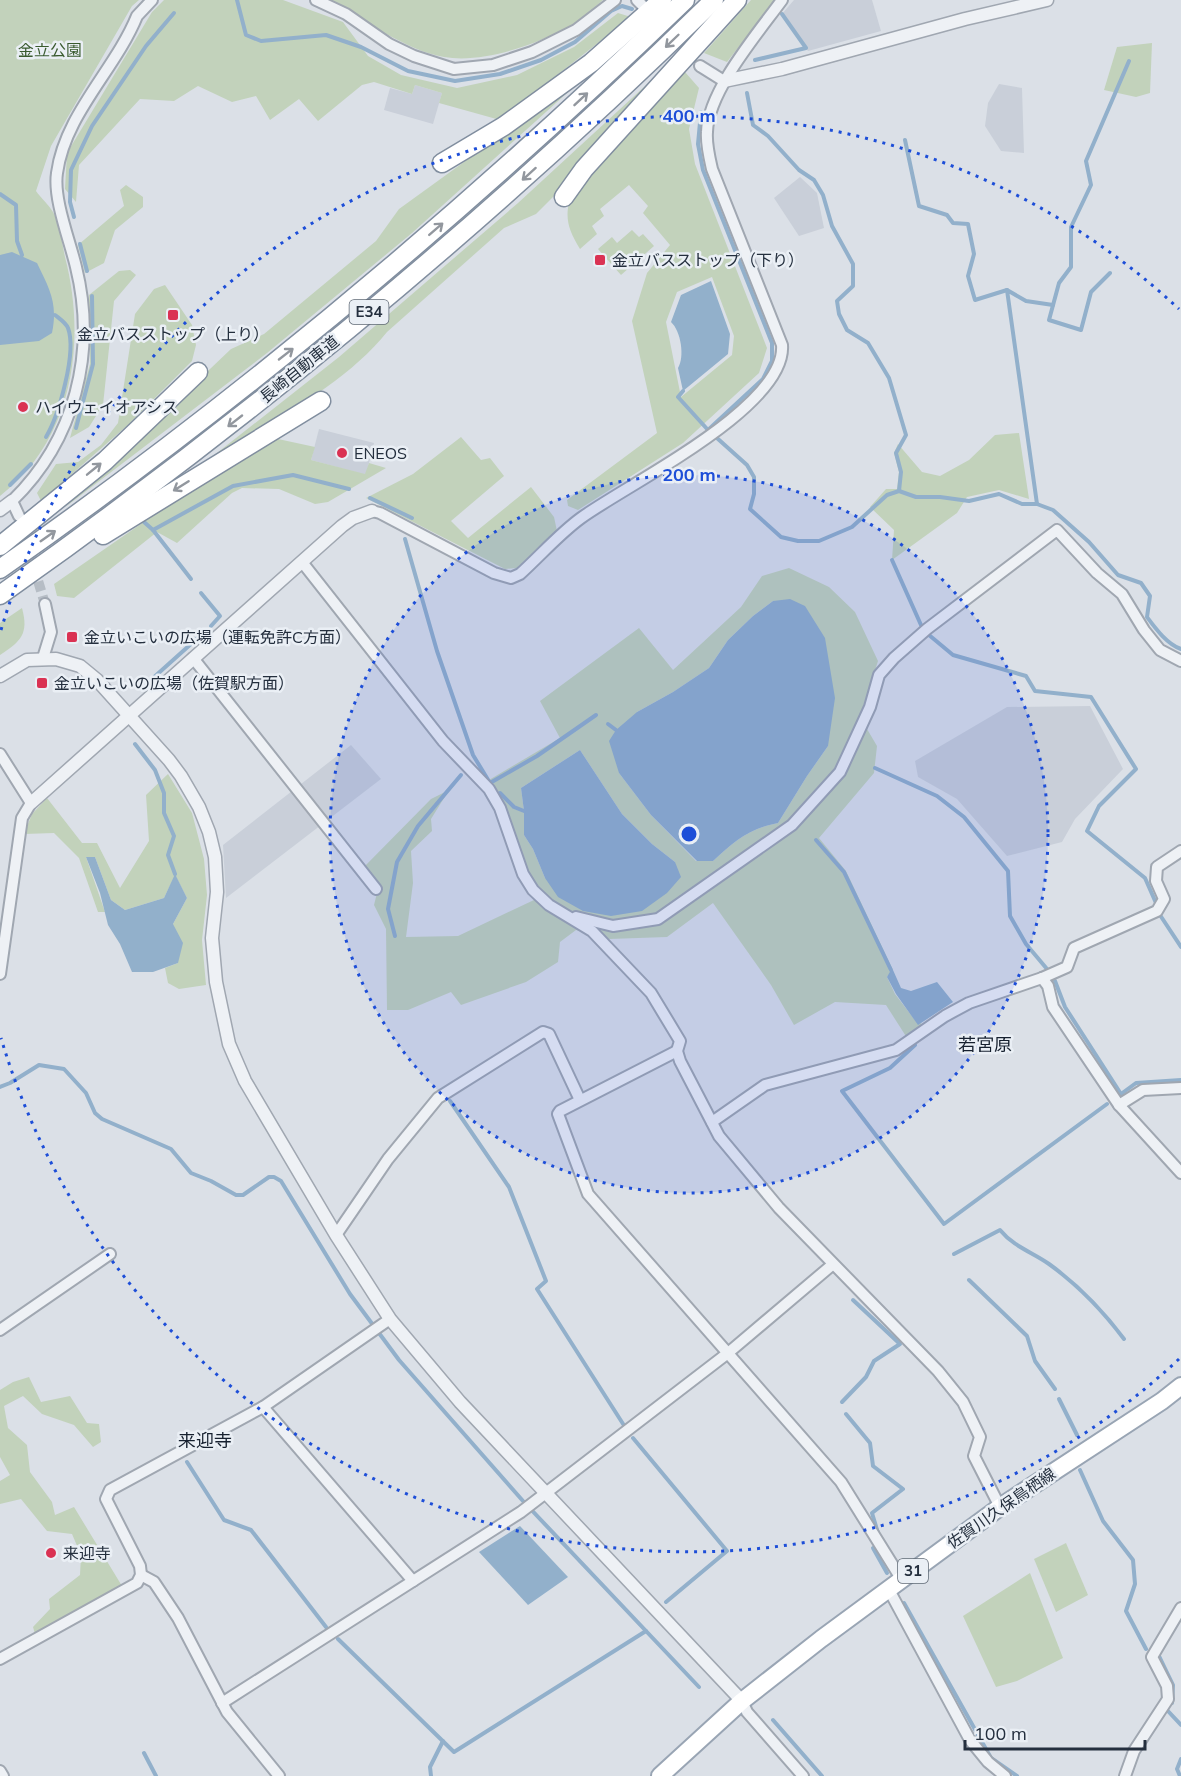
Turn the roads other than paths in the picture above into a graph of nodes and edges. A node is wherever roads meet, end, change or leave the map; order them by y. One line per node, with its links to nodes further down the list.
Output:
1 (152, 0): 16 (street)
2 (316, 0): 3 (street)
3 (615, 0)
4 (662, 0): 12 (highway)
5 (685, 0): 22 (highway, 長崎自動車道 / E34, one-way to 5)
6 (714, 0): 23 (highway, 長崎自動車道 / E34, one-way to 23)
7 (737, 0): 13 (highway)
8 (782, 0): 11 (street)
9 (1047, 0): 11 (street)
10 (700, 66): 11 (street)
11 (724, 81): 18 (street)
12 (442, 163)
13 (564, 197)
14 (198, 372): 20 (highway, one-way to 14)
15 (321, 401): 23 (highway, one-way to 23)
16 (12, 501): 17 (street); 19 (street)
17 (0, 510)
18 (372, 511): 21 (street)
19 (19, 516)
20 (0, 546)
21 (302, 562): 26 (street); 34 (street)
22 (0, 569)
23 (0, 597)
24 (45, 604): 25 (street)
25 (43, 658): 28 (street); 29 (street)
26 (193, 658): 29 (street); 33 (street)
27 (1181, 661): 34 (street)
28 (0, 676)
29 (129, 715): 31 (street); 43 (street)
30 (0, 754): 31 (street)
31 (31, 803): 35 (street)
32 (1181, 851): 36 (street)
33 (376, 889)
34 (564, 914): 37 (street)
35 (0, 974)
36 (1042, 978): 40 (street); 41 (street)
37 (677, 1051): 39 (street); 41 (street)
38 (1181, 1088): 40 (street)
39 (580, 1100): 43 (street); 48 (street)
40 (1119, 1105): 42 (street)
41 (712, 1122): 45 (street)
42 (1181, 1173)
43 (336, 1235): 46 (street)
44 (110, 1254): 47 (street)
45 (832, 1265): 48 (street); 52 (street)
46 (385, 1322): 50 (street); 51 (street)
47 (0, 1330)
48 (728, 1353): 51 (street); 55 (street)
49 (1181, 1386): 52 (main road, 佐賀川久保鳥栖線 / 31)
50 (263, 1407): 53 (street); 54 (street)
51 (540, 1497): 54 (street); 58 (street)
52 (1000, 1507): 55 (main road, 佐賀川久保鳥栖線 / 31)
53 (141, 1575): 57 (street); 59 (street)
54 (413, 1581): 59 (street)
55 (895, 1585): 58 (main road, 佐賀川久保鳥栖線 / 31); 65 (street)
56 (1181, 1608): 66 (street)
57 (0, 1659)
58 (742, 1701): 63 (main road, 佐賀川久保鳥栖線 / 31); 64 (street)
59 (222, 1703): 62 (street)
60 (0, 1771): 61 (street)
61 (3, 1776)
62 (279, 1776)
63 (660, 1776)
64 (803, 1776)
65 (1005, 1776)
66 (1125, 1776)

